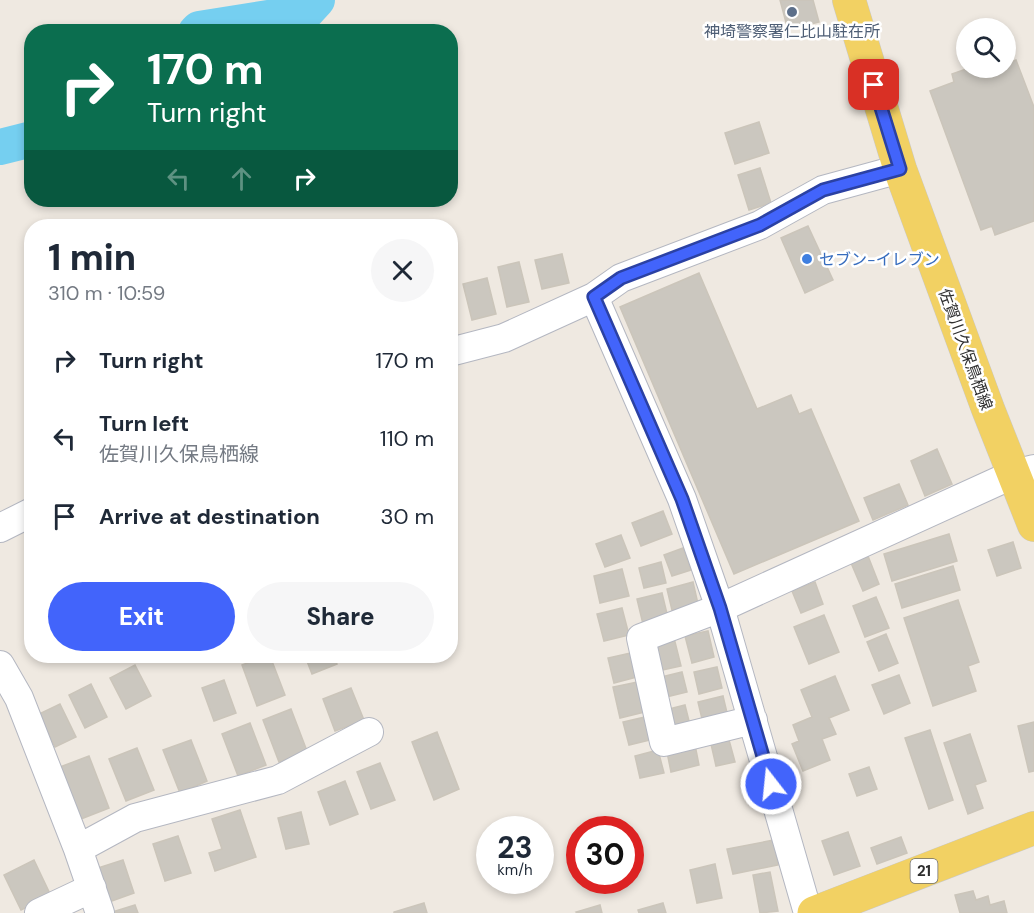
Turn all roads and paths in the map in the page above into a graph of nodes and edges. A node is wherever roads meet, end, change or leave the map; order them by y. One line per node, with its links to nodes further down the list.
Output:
1 (849, 0): 2 (main road, 佐賀川久保鳥栖線)
2 (900, 169): 3 (street); 5 (main road, 佐賀川久保鳥栖線)
3 (594, 297): 4 (street); 9 (street)
4 (458, 350)
5 (1024, 472): 7 (main road, 佐賀川久保鳥栖線); 9 (street)
6 (24, 516): 8 (street)
7 (1034, 525)
8 (0, 528)
9 (720, 608): 11 (street); 11 (street)
10 (0, 665): 14 (street)
11 (753, 720): 17 (street)
12 (369, 732): 14 (street)
13 (1034, 828): 18 (main road, 21)
14 (78, 849): 15 (street)
15 (96, 900): 16 (street)
16 (39, 913)
17 (808, 913)
18 (814, 913)

